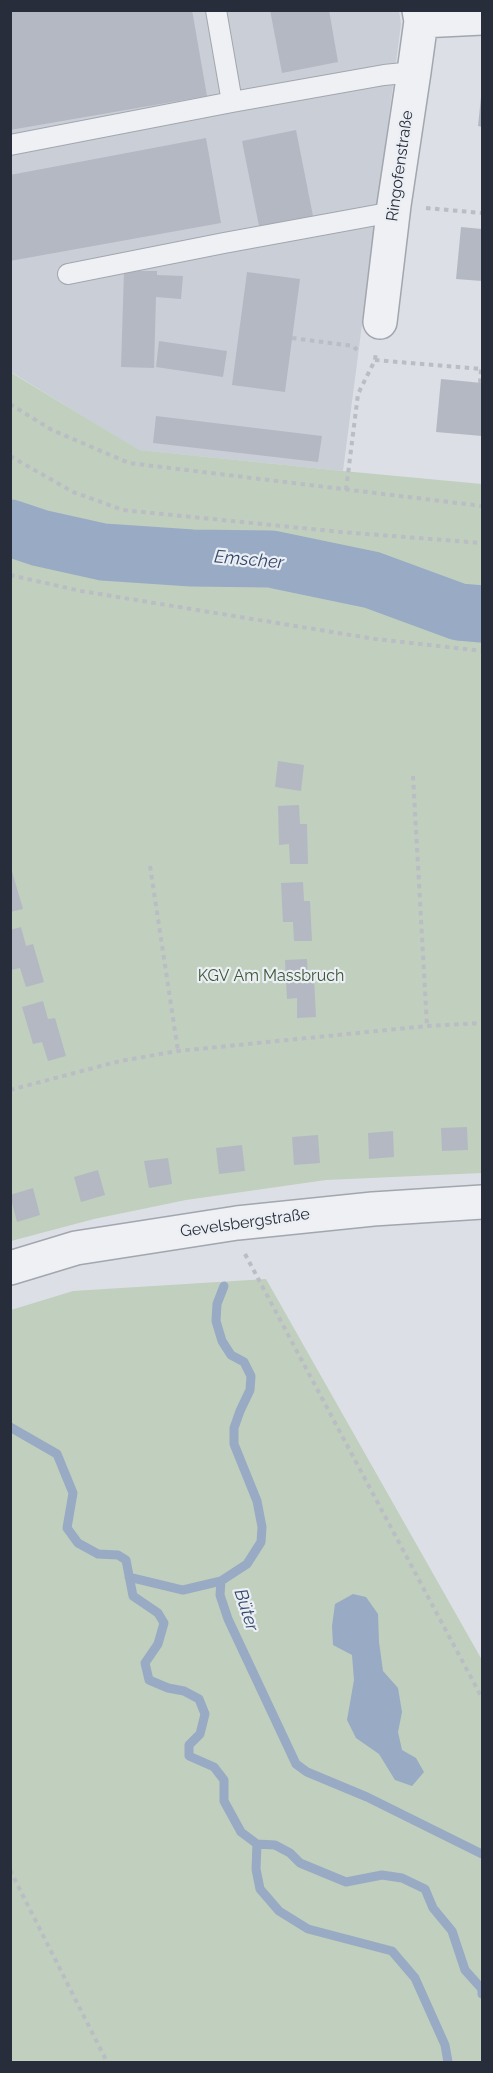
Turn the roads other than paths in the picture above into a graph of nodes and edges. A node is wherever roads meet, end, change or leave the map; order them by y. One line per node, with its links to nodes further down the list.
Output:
1 (216, 10): 5 (lane)
2 (420, 16): 3 (street); 4 (street, Ringofenstraße)
3 (483, 18)
4 (414, 72): 5 (lane); 7 (street, Ringofenstraße)
5 (232, 102): 6 (lane)
6 (10, 145)
7 (394, 209): 8 (lane); 9 (street, Ringofenstraße)
8 (68, 274)
9 (380, 322)
10 (483, 1202): 11 (street, Gevelsbergstraße)
11 (10, 1268)

